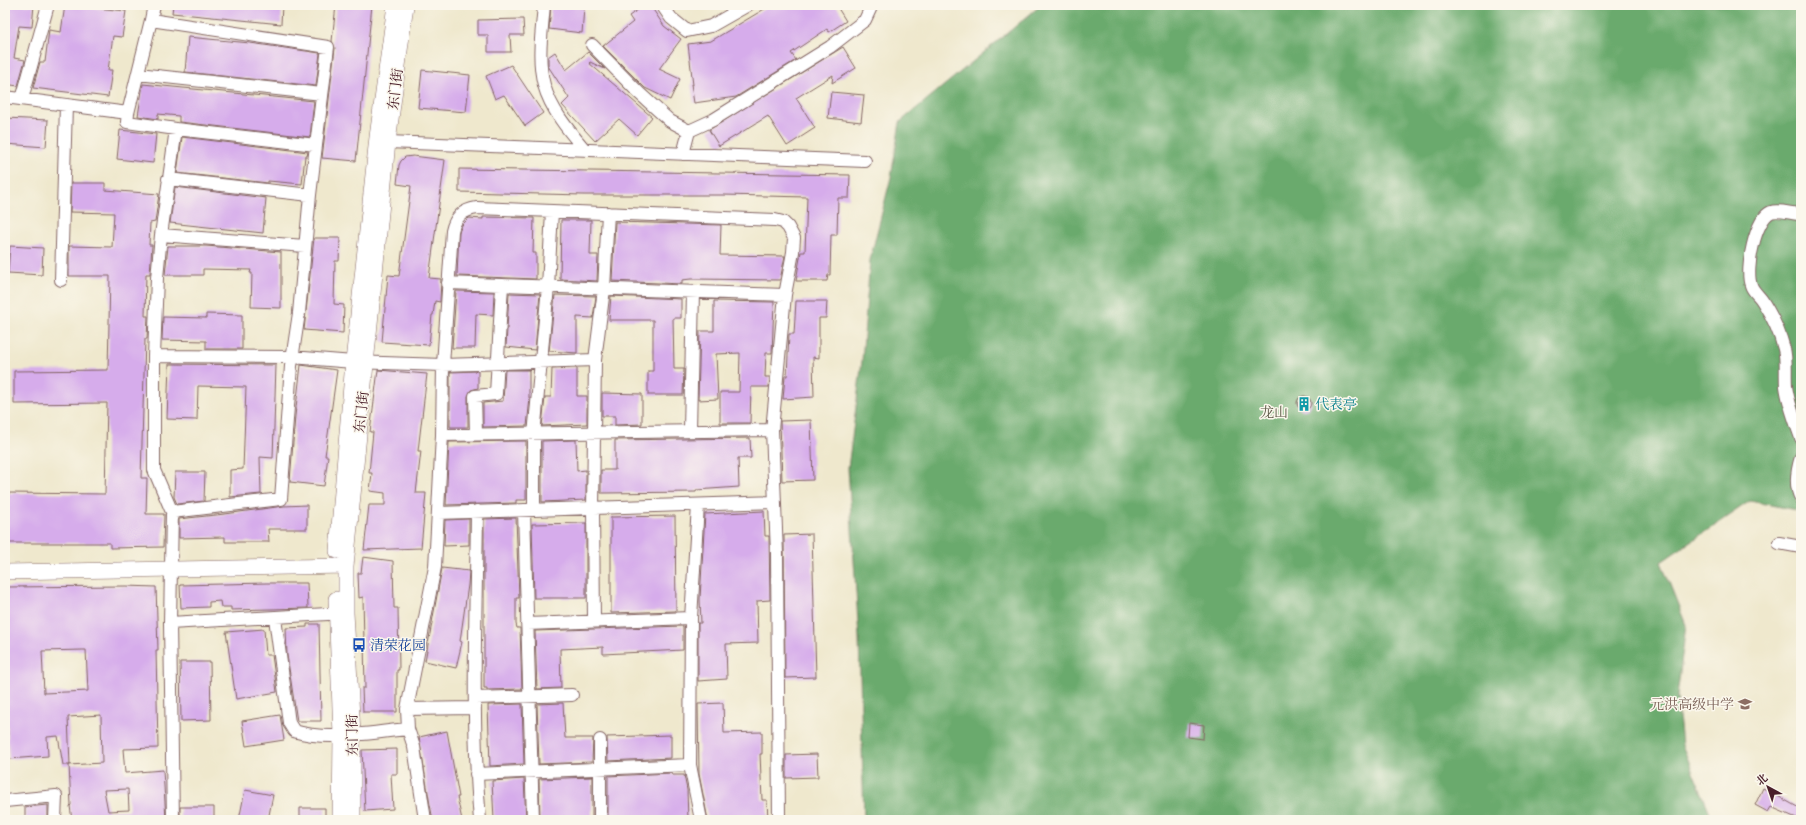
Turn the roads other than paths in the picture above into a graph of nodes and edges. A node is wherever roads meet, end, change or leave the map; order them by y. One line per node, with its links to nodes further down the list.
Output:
1 (48, 5): 14 (street)
2 (154, 5): 9 (street)
3 (395, 5): 41 (street, 东门街)
4 (406, 5): 19 (street, 东门街)
5 (544, 5): 21 (street)
6 (662, 5): 7 (street)
7 (748, 5)
8 (872, 5): 18 (street)
9 (151, 20): 11 (street); 12 (street)
10 (592, 45): 18 (street)
11 (138, 74): 12 (street); 16 (street)
12 (322, 94): 20 (street)
13 (5, 97): 14 (street)
14 (22, 99): 15 (street)
15 (66, 105): 16 (street); 31 (street)
16 (128, 113): 17 (street)
17 (176, 130): 20 (street); 24 (street)
18 (689, 131): 22 (street)
19 (388, 142): 21 (street); 41 (street, 东门街)
20 (316, 145): 25 (street)
21 (585, 150): 22 (street)
22 (683, 154): 23 (street)
23 (865, 161)
24 (168, 179): 25 (street); 29 (street)
25 (310, 195): 30 (street)
26 (552, 211): 27 (street); 32 (street); 34 (street)
27 (608, 213): 35 (street); 37 (street)
28 (1801, 214): 51 (street)
29 (161, 235): 30 (street); 38 (street)
30 (305, 246): 39 (street)
31 (61, 280)
32 (448, 283): 33 (street); 44 (street)
33 (502, 285): 34 (street); 43 (street)
34 (548, 287): 35 (street); 42 (street)
35 (604, 289): 36 (street); 40 (street)
36 (693, 292): 37 (street); 45 (street)
37 (785, 295): 46 (street)
38 (154, 356): 39 (street); 59 (street)
39 (292, 357): 41 (street); 59 (street)
40 (595, 360): 42 (street); 47 (street)
41 (360, 362): 44 (street); 63 (street, 东门街)
42 (541, 362): 43 (street); 50 (street)
43 (498, 364): 44 (street); 48 (street)
44 (443, 365): 49 (street)
45 (690, 430): 46 (street); 47 (street)
46 (772, 430): 54 (street)
47 (593, 432): 50 (street); 56 (street)
48 (476, 434): 49 (street); 50 (street)
49 (442, 435): 60 (street)
50 (534, 435): 57 (street)
51 (1801, 438)
52 (1801, 457): 53 (street)
53 (1801, 498)
54 (774, 502): 55 (street); 93 (street)
55 (698, 505): 56 (street); 68 (street)
56 (593, 509): 57 (street); 69 (street)
57 (529, 510): 58 (street); 71 (street)
58 (477, 511): 60 (street); 74 (street)
59 (172, 512): 64 (street)
60 (438, 513): 75 (street)
61 (1779, 543): 62 (street)
62 (1801, 548)
63 (341, 566): 64 (street); 66 (street, 东门街)
64 (171, 569): 65 (street); 70 (street)
65 (5, 572)
66 (341, 614): 67 (street); 77 (street, 东门街)
67 (275, 618): 70 (street); 77 (street)
68 (691, 618): 69 (street); 79 (street)
69 (594, 621): 71 (street)
70 (170, 623): 85 (street)
71 (527, 624): 73 (street)
72 (572, 695): 73 (street)
73 (528, 696): 74 (street); 81 (street)
74 (474, 703): 75 (street); 82 (street)
75 (407, 709): 76 (street)
76 (408, 730): 77 (street); 88 (street)
77 (347, 735): 86 (street, 东门街); 87 (street, 东门街)
78 (600, 740): 80 (street)
79 (690, 765): 80 (street); 92 (street)
80 (600, 769): 81 (street); 91 (street)
81 (531, 771): 82 (street); 90 (street)
82 (476, 774): 89 (street)
83 (5, 801): 84 (street)
84 (55, 820)
85 (173, 820)
86 (340, 820)
87 (353, 820)
88 (424, 820)
89 (480, 820)
90 (532, 820)
91 (600, 820)
92 (701, 820)
93 (779, 820)

